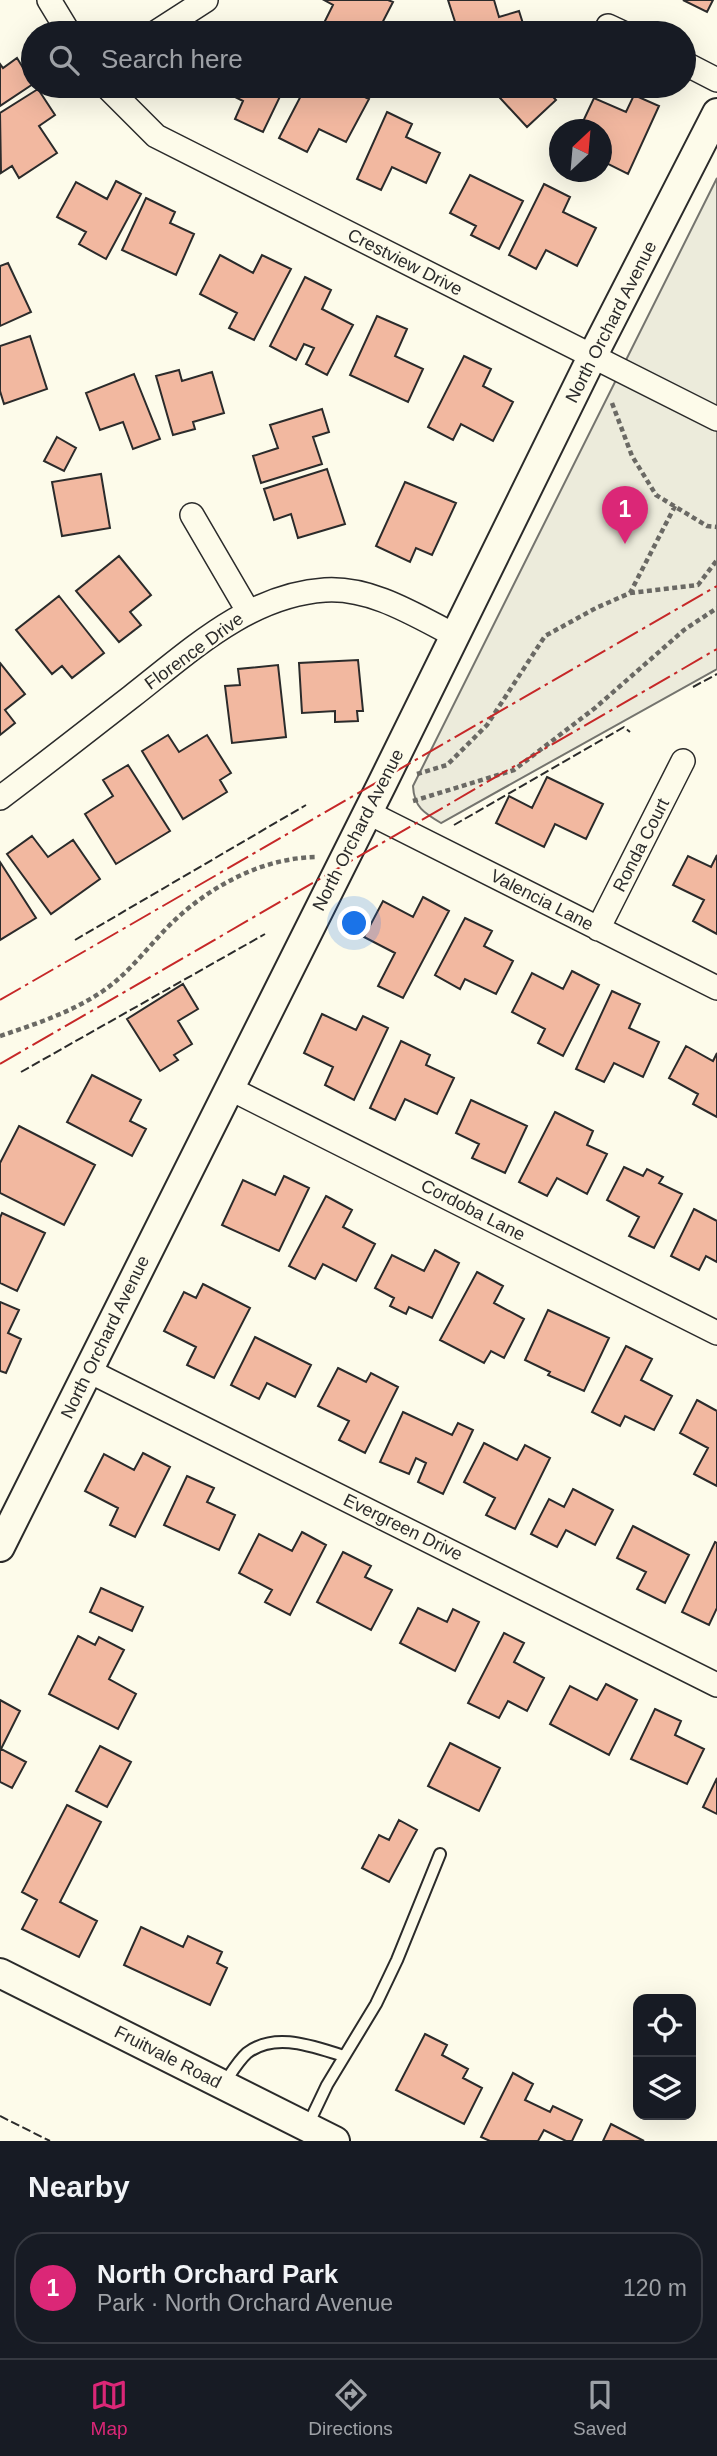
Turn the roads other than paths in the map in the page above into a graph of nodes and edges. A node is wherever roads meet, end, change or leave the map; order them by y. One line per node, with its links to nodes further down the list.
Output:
1 (49, 0): 3 (street)
2 (206, 0): 4 (street)
3 (62, 21)
4 (174, 21)
5 (696, 70): 6 (street)
6 (717, 80)
7 (118, 98): 9 (street, Crestview Drive)
8 (717, 113): 9 (street, North Orchard Avenue)
9 (592, 358): 10 (street, Crestview Drive); 13 (street, North Orchard Avenue)
10 (717, 419)
11 (192, 515): 12 (street)
12 (248, 611): 13 (street, Florence Drive); 15 (street, Florence Drive)
13 (454, 635): 16 (street, North Orchard Avenue)
14 (683, 761): 17 (street, Ronda Court)
15 (0, 799)
16 (367, 812): 17 (street, Valencia Lane); 19 (street, North Orchard Avenue)
17 (598, 929): 18 (street, Valencia Lane)
18 (717, 988)
19 (229, 1088): 20 (street, Cordoba Lane); 21 (street, North Orchard Avenue)
20 (717, 1333)
21 (89, 1371): 22 (street, North Orchard Avenue); 23 (street, Evergreen Drive)
22 (0, 1547)
23 (717, 1685)
24 (440, 1854): 26 (lane)
25 (0, 1973): 27 (street, Fruitvale Road)
26 (344, 2056): 27 (lane); 28 (lane)
27 (223, 2085): 28 (street, Fruitvale Road)
28 (307, 2127): 29 (street, Fruitvale Road)
29 (335, 2141)

